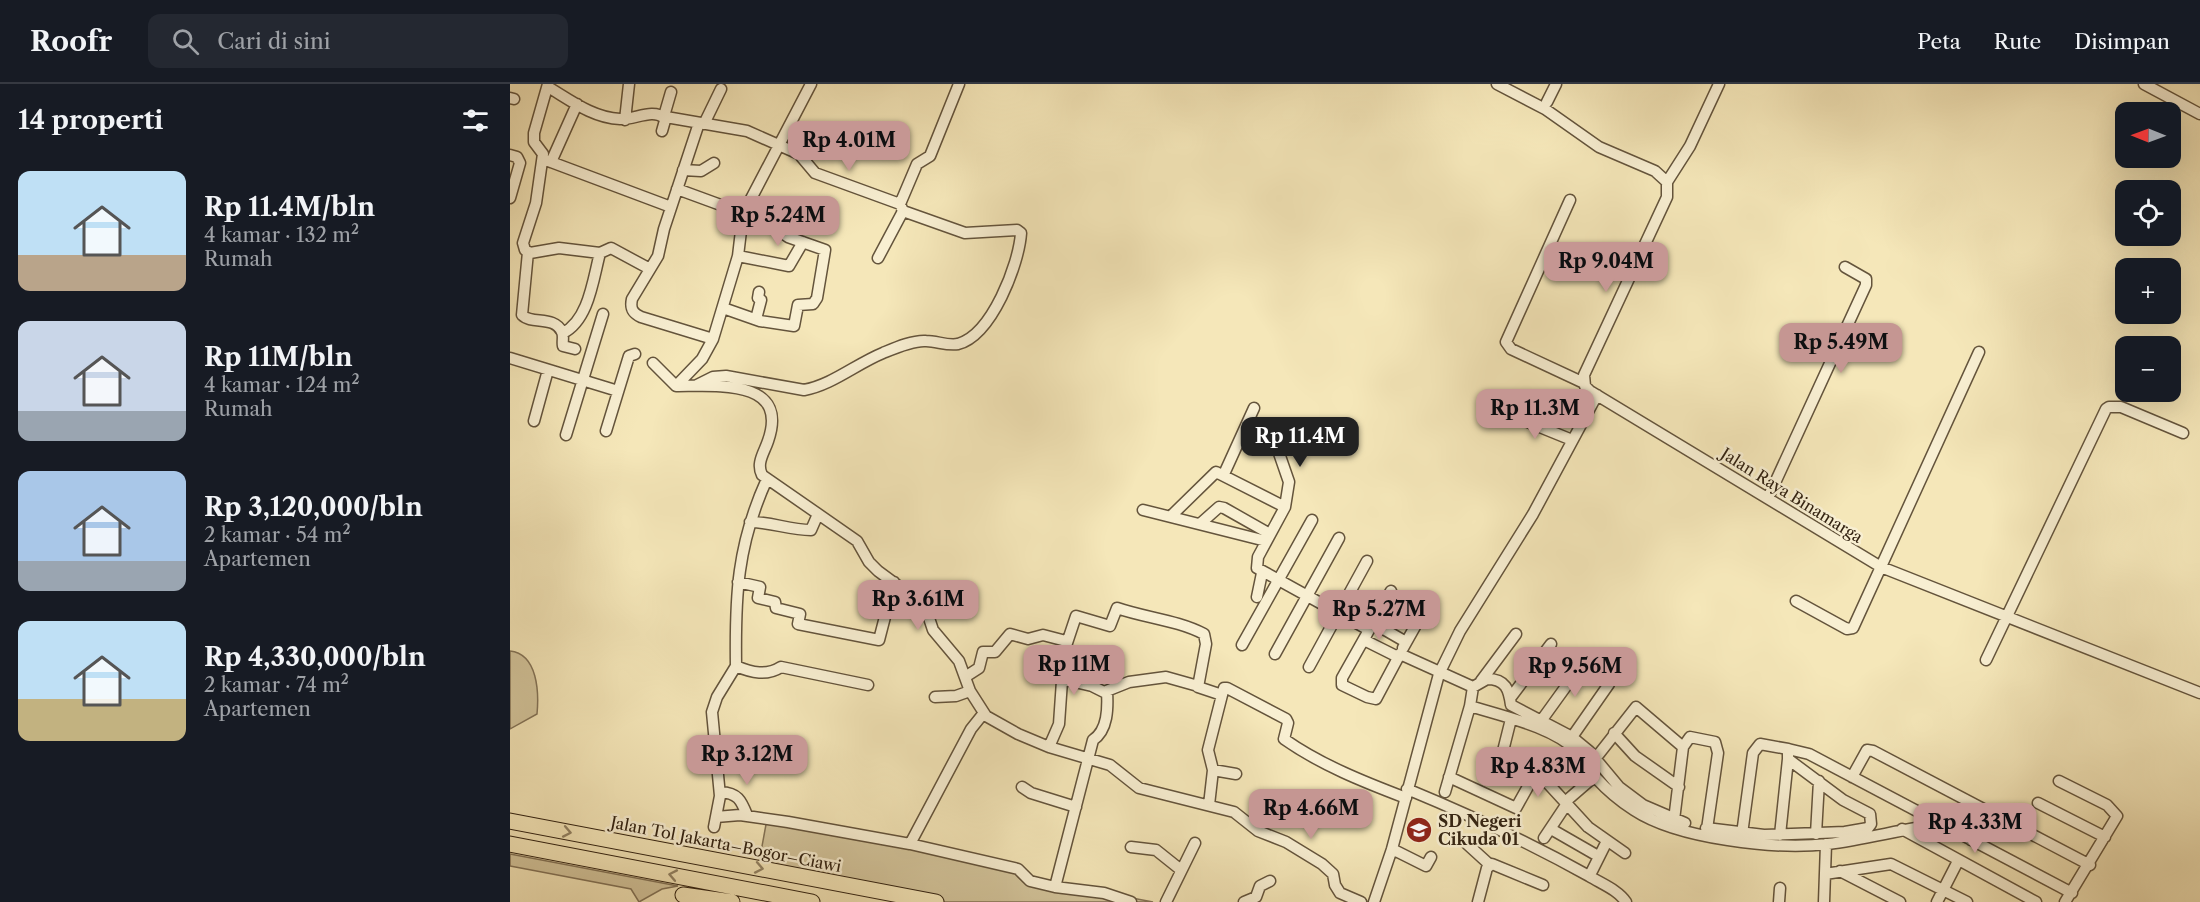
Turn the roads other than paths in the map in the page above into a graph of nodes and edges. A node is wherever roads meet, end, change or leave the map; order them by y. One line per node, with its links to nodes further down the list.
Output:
1 (629, 84): 15 (street)
2 (811, 84): 18 (street)
3 (958, 84): 28 (street)
4 (1497, 84): 23 (street)
5 (1556, 84): 11 (street)
6 (1719, 84): 23 (street)
7 (2144, 84): 13 (street)
8 (548, 86): 12 (street); 20 (street)
9 (721, 88): 16 (street)
10 (671, 92): 14 (street)
11 (1547, 102)
12 (577, 104): 15 (street); 20 (street)
13 (2200, 114)
14 (664, 117): 15 (street); 16 (street); 17 (street)
15 (626, 120)
16 (702, 123): 18 (street); 22 (street)
17 (662, 131)
18 (778, 144): 28 (street); 29 (street)
19 (510, 155): 25 (street)
20 (547, 160): 27 (street); 31 (street)
21 (714, 163): 22 (street)
22 (683, 170): 24 (street)
23 (1667, 182): 50 (street)
24 (677, 189): 27 (street); 29 (street)
25 (510, 198)
26 (1570, 200): 50 (street, Jalan Raya Binamarga)
27 (671, 207): 36 (street)
28 (901, 208): 34 (street); 51 (street)
29 (743, 214): 30 (street); 33 (street)
30 (803, 242): 33 (street); 40 (street)
31 (528, 252): 32 (street); 41 (street)
32 (600, 253): 36 (street); 41 (street)
33 (738, 256): 38 (street)
34 (879, 258)
35 (1845, 267): 67 (street)
36 (650, 269): 42 (street)
37 (759, 292): 40 (street)
38 (723, 308): 40 (street); 42 (street)
39 (603, 314): 49 (street)
40 (756, 320)
41 (563, 333): 43 (street)
42 (713, 339): 52 (street)
43 (574, 349)
44 (1979, 352): 78 (street)
45 (635, 354): 53 (street)
46 (510, 358): 48 (street)
47 (652, 363): 52 (street)
48 (548, 370): 49 (street); 57 (street)
49 (583, 380): 53 (street); 62 (street)
50 (1584, 383): 54 (street, Jalan Raya Binamarga)
51 (695, 386): 52 (street); 66 (street)
52 (676, 387)
53 (618, 391): 58 (street)
54 (1597, 395): 63 (street); 67 (street, Jalan Raya Binamarga)
55 (1254, 408): 59 (street)
56 (1508, 414): 63 (street)
57 (534, 421)
58 (606, 430)
59 (1243, 432): 64 (street); 65 (street)
60 (1272, 433): 64 (street)
61 (2183, 434): 88 (street)
62 (566, 435)
63 (1572, 440): 102 (street)
64 (1278, 448): 68 (street)
65 (1224, 474): 68 (street); 71 (street)
66 (767, 479): 70 (street); 73 (street)
67 (1768, 498): 78 (street, Jalan Raya Binamarga)
68 (1285, 507): 75 (street)
69 (1143, 510): 71 (street)
70 (818, 514): 73 (street); 82 (street)
71 (1171, 516): 74 (street)
72 (1312, 520): 80 (street)
73 (750, 522): 81 (street)
74 (1201, 523): 75 (street); 75 (street)
75 (1268, 538): 79 (street)
76 (1339, 538): 84 (street)
77 (1367, 561): 87 (street)
78 (1881, 567): 86 (street); 88 (street, Jalan Raya Binamarga)
79 (1262, 573): 80 (street); 85 (street)
80 (1279, 581): 84 (street); 95 (street)
81 (738, 582): 82 (street); 100 (street)
82 (894, 582): 103 (street)
83 (1391, 591): 90 (street)
84 (1307, 596): 87 (street); 96 (street)
85 (1257, 597)
86 (1796, 601)
87 (1338, 613): 90 (street); 101 (street)
88 (2007, 618): 99 (street); 111 (street, Jalan Raya Binamarga)
89 (1417, 623): 93 (street)
90 (1369, 631): 93 (street); 97 (street); 97 (street)
91 (1516, 634): 105 (street)
92 (1066, 642): 103 (street); 104 (street); 108 (street)
93 (1406, 642): 97 (street)
94 (1551, 644): 114 (street)
95 (1242, 645)
96 (1275, 654)
97 (1399, 656): 102 (street)
98 (1585, 660): 118 (street)
99 (1986, 660)
100 (736, 666): 107 (street); 136 (street)
101 (1309, 667)
102 (1439, 674): 105 (street); 138 (street)
103 (965, 677): 109 (street)
104 (1062, 679): 110 (street); 121 (street)
105 (1477, 684): 114 (street); 115 (street)
106 (1609, 684): 120 (street)
107 (868, 685)
108 (1198, 686): 110 (street); 112 (street)
109 (970, 691): 113 (street); 116 (street)
110 (1107, 691): 124 (street)
111 (2200, 693)
112 (1222, 695): 126 (street); 138 (street)
113 (935, 697)
114 (1511, 697): 118 (street)
115 (1470, 706): 117 (street); 130 (street)
116 (983, 714): 121 (street); 161 (street)
117 (1511, 719): 128 (street); 129 (street)
118 (1541, 721): 120 (street)
119 (1614, 733): 122 (street); 125 (street); 135 (street)
120 (1572, 737): 125 (street)
121 (1049, 747): 124 (street)
122 (1683, 747): 135 (street); 150 (street)
123 (1788, 754): 131 (street); 133 (street); 152 (street); 154 (street)
124 (1089, 759): 143 (street); 144 (street)
125 (1596, 759): 147 (street)
126 (1213, 770): 127 (street); 143 (street)
127 (1236, 774)
128 (1535, 774): 130 (street); 141 (street)
129 (1595, 776): 141 (street); 163 (street)
130 (1449, 777): 137 (street)
131 (1852, 777): 145 (street); 149 (street)
132 (2059, 781): 156 (street)
133 (1819, 782): 139 (street); 140 (street)
134 (1022, 787): 144 (street)
135 (1679, 787): 147 (street)
136 (720, 792): 146 (street); 146 (street)
137 (1444, 792)
138 (1406, 794): 165 (street); 193 (street)
139 (1843, 800): 140 (street); 155 (street)
140 (1820, 802): 153 (street)
141 (1565, 803): 158 (street); 167 (street)
142 (2038, 804): 156 (street)
143 (1209, 805): 190 (street)
144 (1076, 807): 178 (street)
145 (1987, 810): 157 (street); 171 (street)
146 (747, 816): 161 (street)
147 (1674, 820): 150 (street)
148 (510, 821): 186 (highway, Jalan Tol Jakarta–Bogor–Ciawi, one-way to 186)
149 (1940, 824): 151 (street); 157 (street)
150 (1707, 829): 152 (street)
151 (1902, 830): 155 (street); 169 (street)
152 (1742, 834): 154 (street)
153 (1816, 834): 154 (street); 155 (street)
154 (1780, 835)
155 (1846, 836): 163 (street)
156 (2105, 837): 171 (street)
157 (1971, 840): 182 (street)
158 (1607, 841): 166 (street); 167 (street)
159 (1195, 843): 172 (street)
160 (510, 844): 185 (highway, one-way to 160)
161 (910, 844): 178 (street)
162 (1467, 844): 170 (street)
163 (1826, 844): 175 (street)
164 (1131, 847): 172 (street)
165 (1392, 849): 168 (street); 191 (street)
166 (1625, 853)
167 (1598, 856): 173 (street)
168 (1431, 858)
169 (1958, 861): 180 (street); 199 (street)
170 (1490, 865): 177 (street); 192 (street)
171 (2090, 865): 182 (street)
172 (1181, 870): 188 (street)
173 (1592, 871)
174 (1840, 871): 175 (street); 180 (street); 196 (street)
175 (1825, 874): 183 (street)
176 (1269, 881): 189 (street)
177 (1544, 885)
178 (1054, 887): 187 (street)
179 (1780, 888): 194 (street)
180 (1943, 890): 197 (street); 198 (street)
181 (683, 895): 184 (highway)
182 (2068, 897)
183 (1824, 899): 195 (street)
184 (732, 902)
185 (813, 902)
186 (936, 902)
187 (1131, 902)
188 (1166, 902)
189 (1244, 902)
190 (1361, 902)
191 (1374, 902)
192 (1478, 902)
193 (1626, 902)
194 (1779, 902)
195 (1836, 902)
196 (1900, 902)
197 (1937, 902)
198 (1966, 902)
199 (2036, 902)

